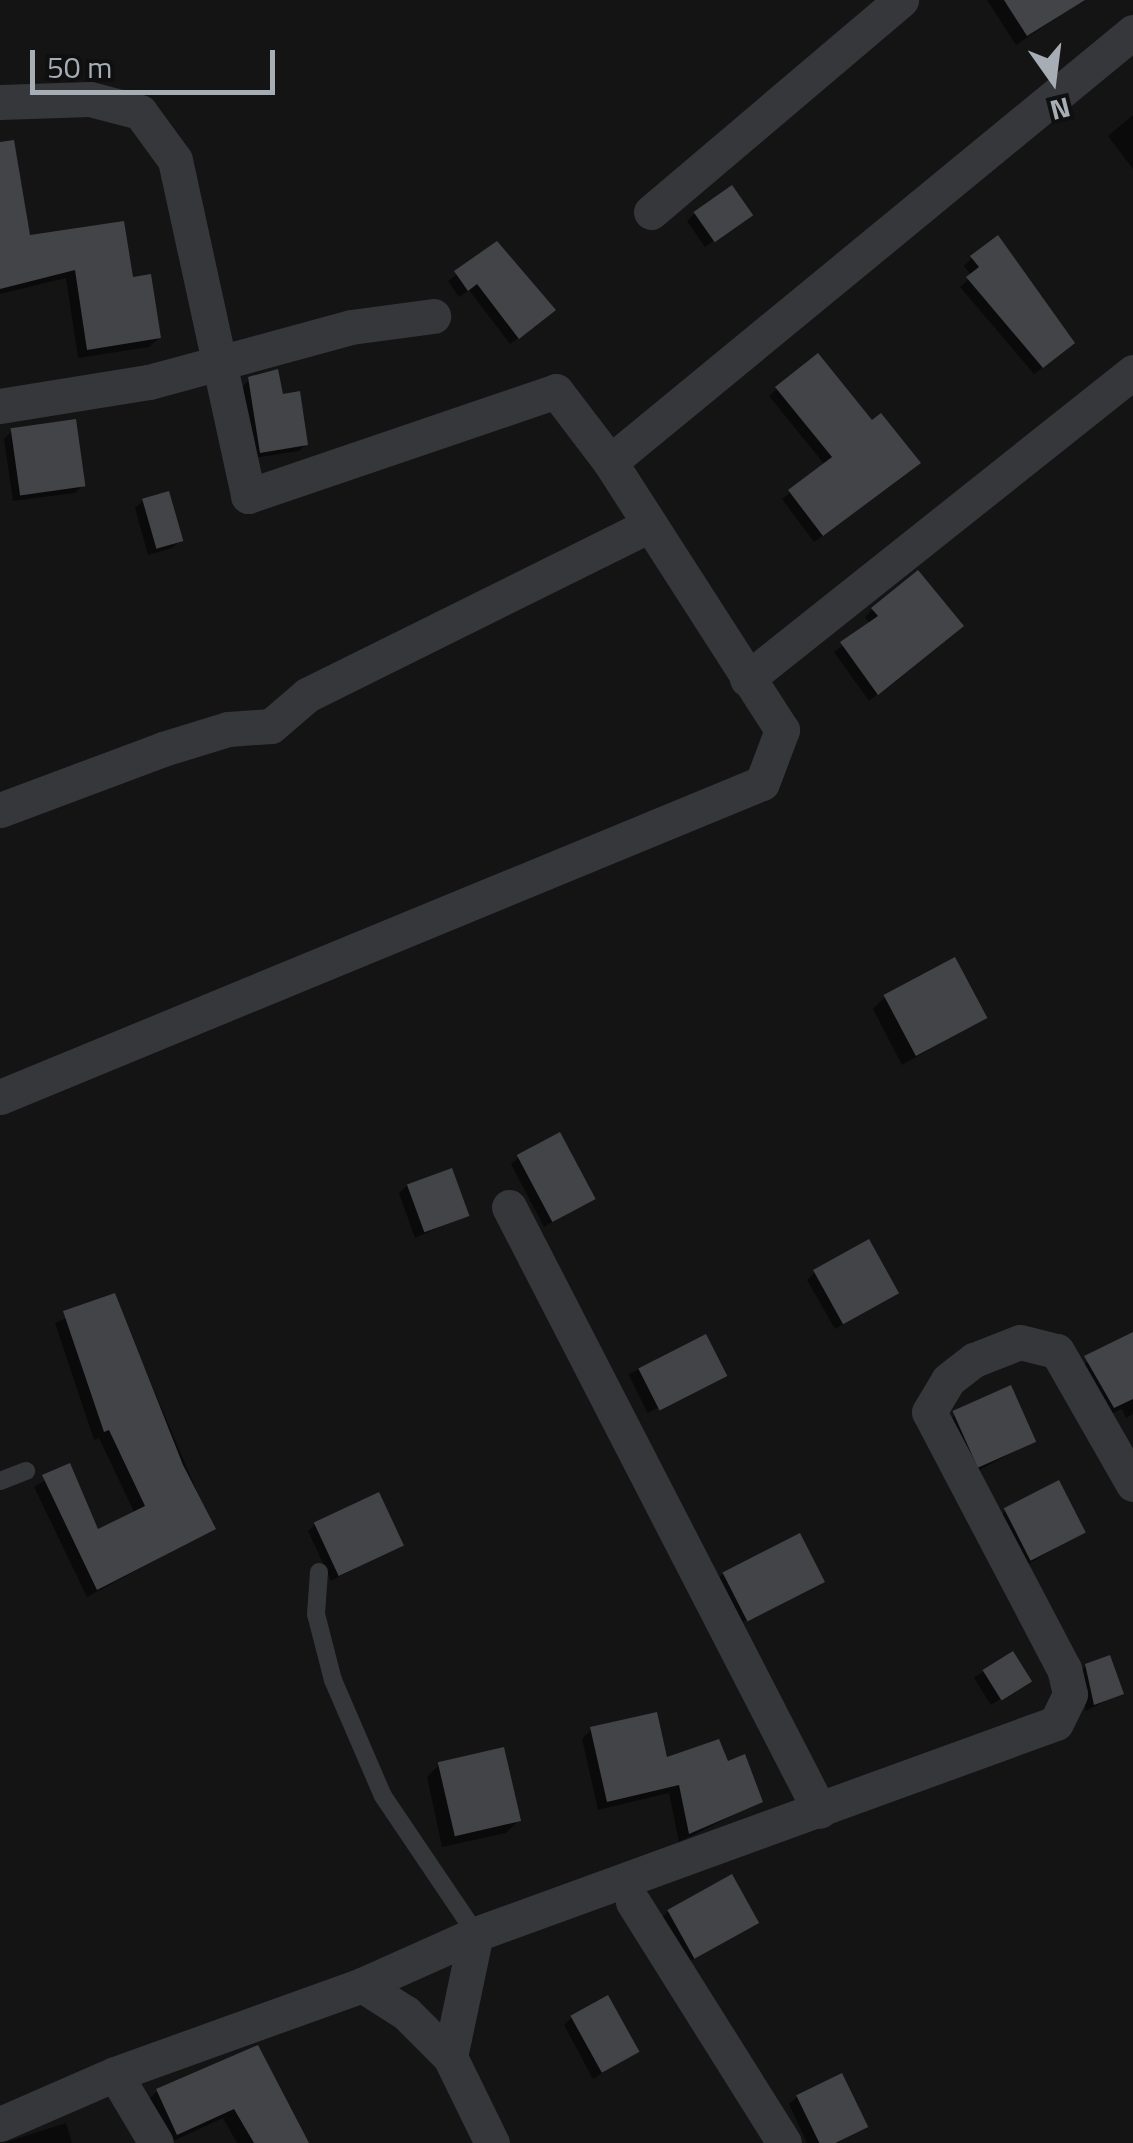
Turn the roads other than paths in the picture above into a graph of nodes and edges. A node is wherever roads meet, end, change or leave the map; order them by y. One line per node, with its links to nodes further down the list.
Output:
1 (901, 0): 4 (street)
2 (1133, 32): 9 (street)
3 (0, 102): 6 (street)
4 (652, 212)
5 (433, 316): 6 (street)
6 (219, 366): 8 (street); 9 (street)
7 (1133, 372): 11 (street)
8 (0, 406)
9 (610, 462): 10 (street)
10 (650, 525): 11 (street); 12 (street)
11 (747, 679): 13 (street)
12 (0, 810)
13 (0, 1097)
14 (509, 1207): 19 (street)
15 (26, 1470): 16 (lane)
16 (0, 1480)
17 (1133, 1484): 19 (street)
18 (319, 1572): 21 (lane)
19 (820, 1811): 21 (street)
20 (633, 1902): 28 (street)
21 (476, 1934): 22 (street); 23 (street)
22 (362, 1985): 23 (street); 24 (street)
23 (450, 2057): 27 (street)
24 (115, 2074): 25 (street); 26 (street)
25 (0, 2124)
26 (156, 2143)
27 (492, 2143)
28 (784, 2143)

